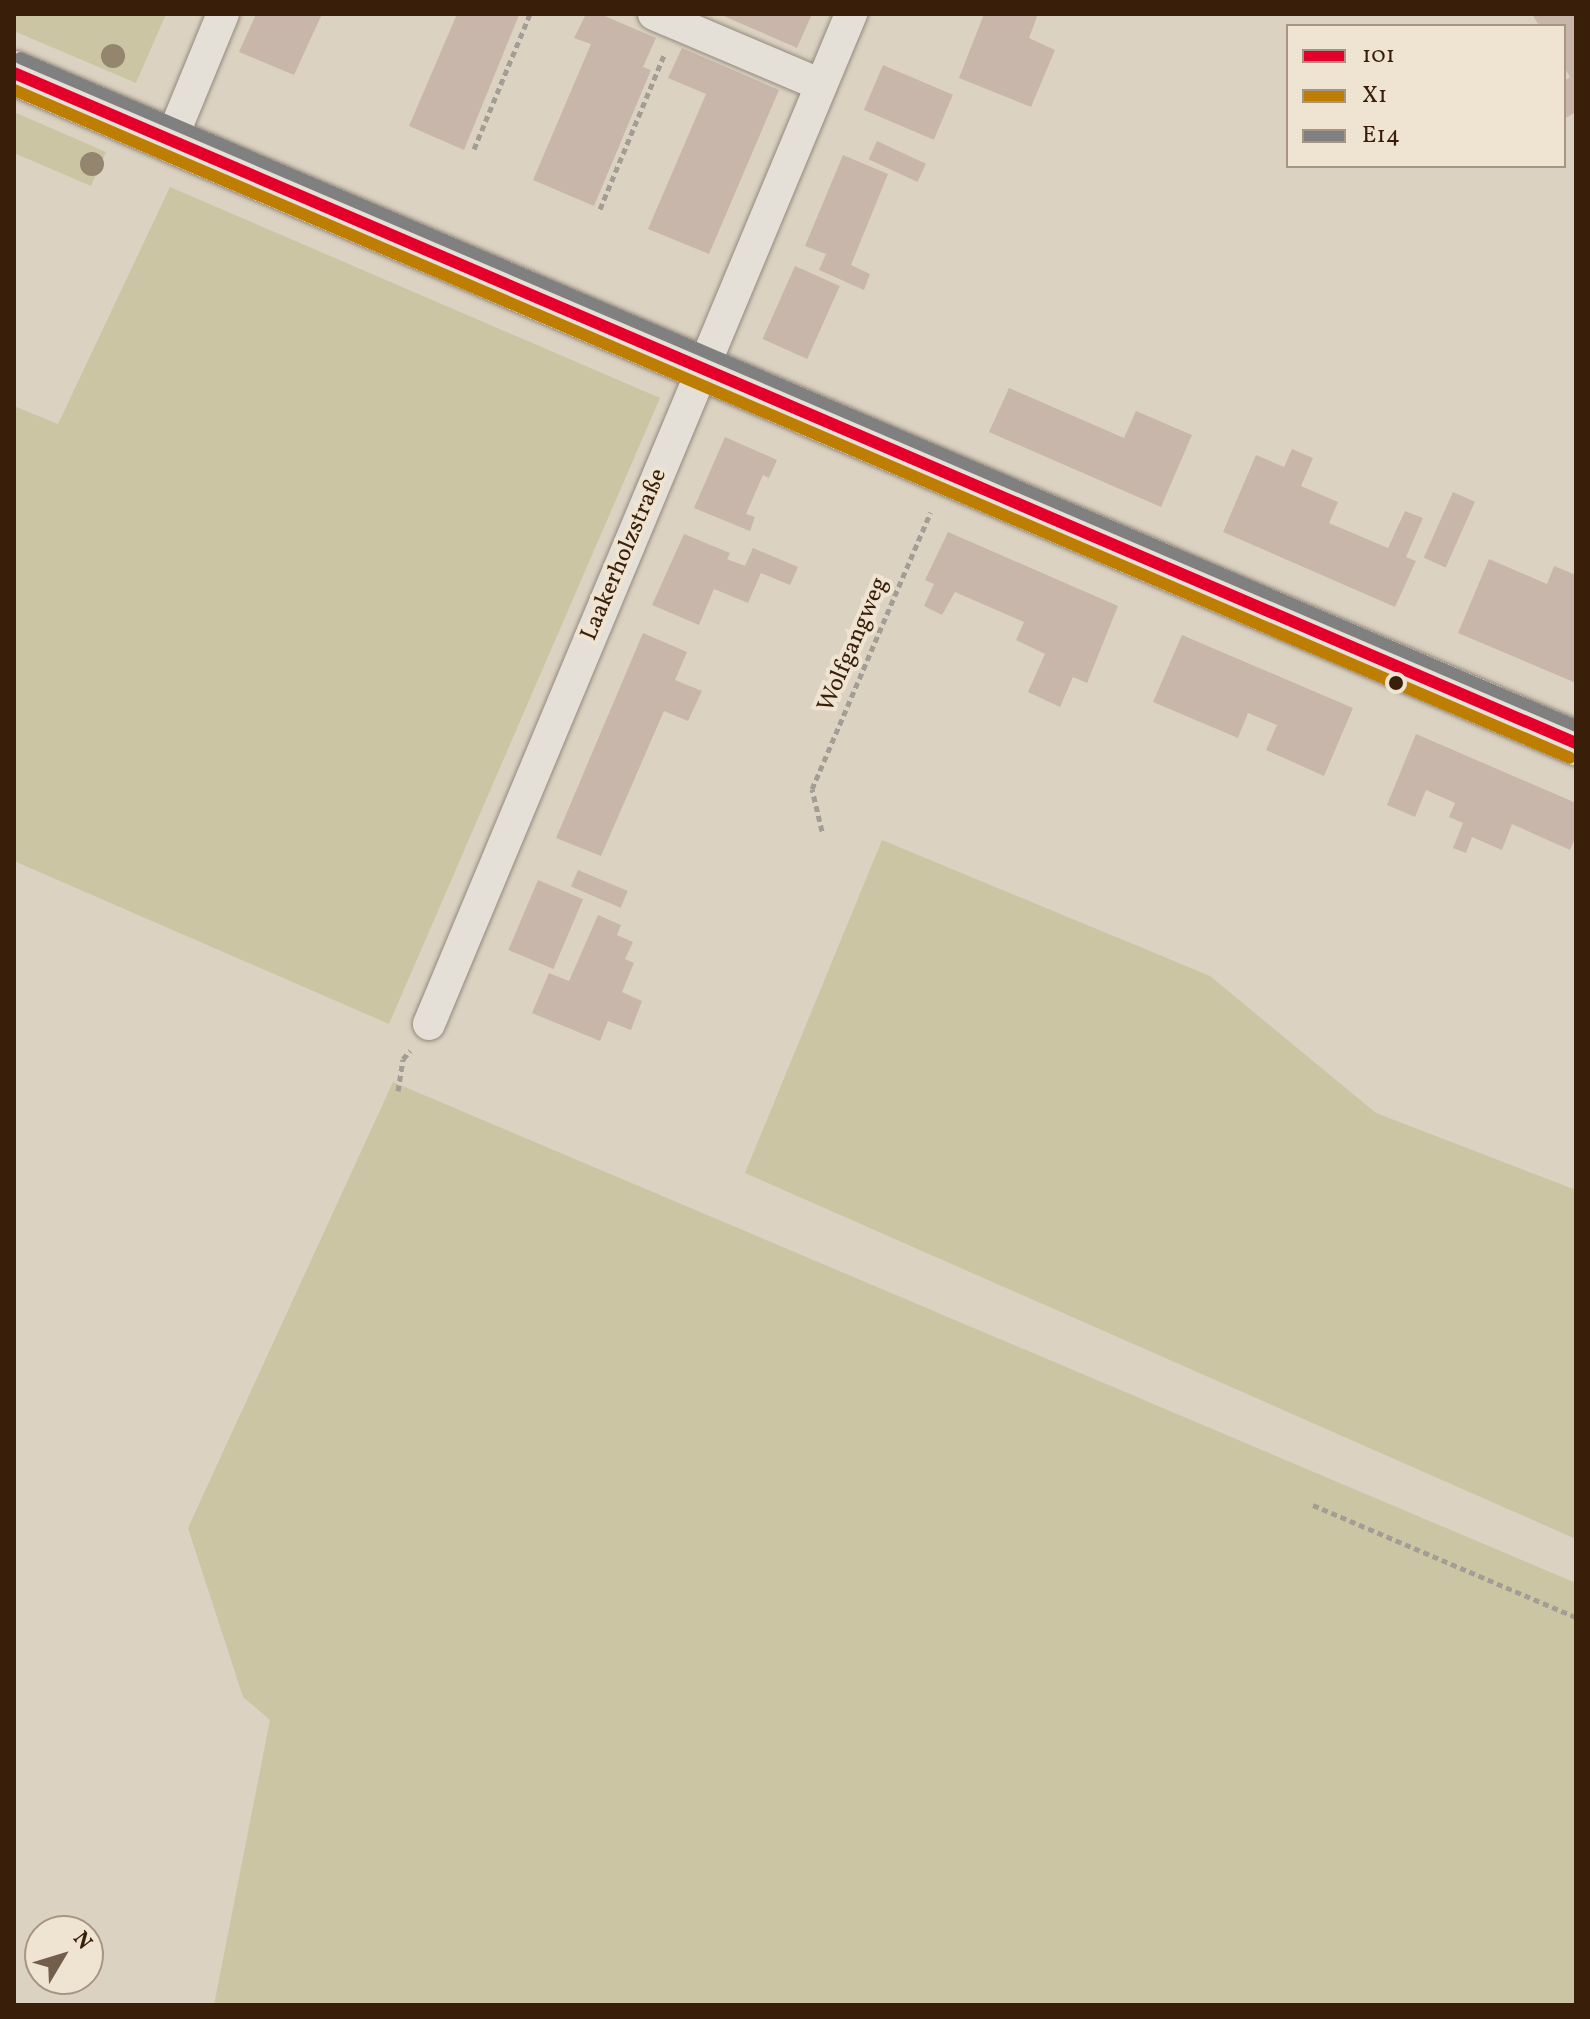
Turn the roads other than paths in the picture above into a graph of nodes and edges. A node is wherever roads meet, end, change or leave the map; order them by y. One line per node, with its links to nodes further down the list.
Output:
1 (223, 14): 6 (street)
2 (851, 14): 5 (street, Laakerholzstraße)
3 (666, 19): 5 (street)
4 (14, 73): 6 (main road)
5 (821, 85): 7 (street, Laakerholzstraße)
6 (171, 140): 7 (main road)
7 (704, 368): 8 (main road); 9 (street, Laakerholzstraße)
8 (1576, 743)
9 (429, 1024)

